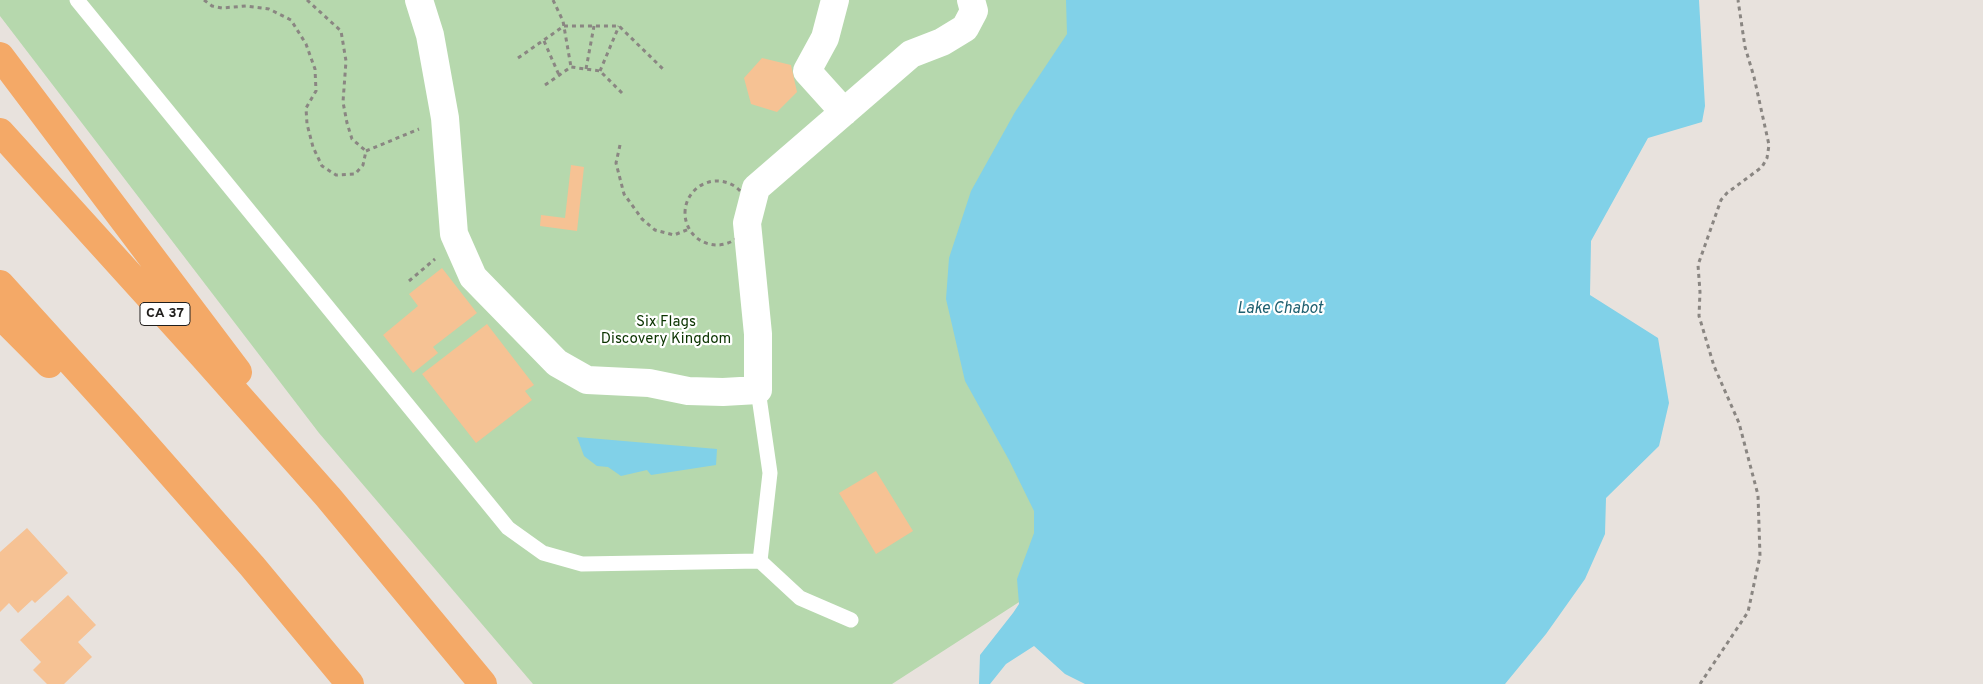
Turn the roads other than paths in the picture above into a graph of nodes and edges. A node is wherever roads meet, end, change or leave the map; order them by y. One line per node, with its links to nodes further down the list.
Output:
1 (77, 0): 12 (lane)
2 (419, 0): 10 (street)
3 (835, 0): 6 (street)
4 (971, 0): 6 (street)
5 (0, 56): 11 (highway)
6 (844, 112): 10 (street)
7 (0, 132): 11 (highway, CA 37)
8 (0, 284): 13 (highway)
9 (0, 315): 13 (highway)
10 (758, 390): 12 (lane)
11 (328, 497): 16 (highway, CA 37)
12 (760, 561): 14 (lane)
13 (252, 566): 15 (highway)
14 (851, 620)
15 (350, 684)
16 (483, 684)

